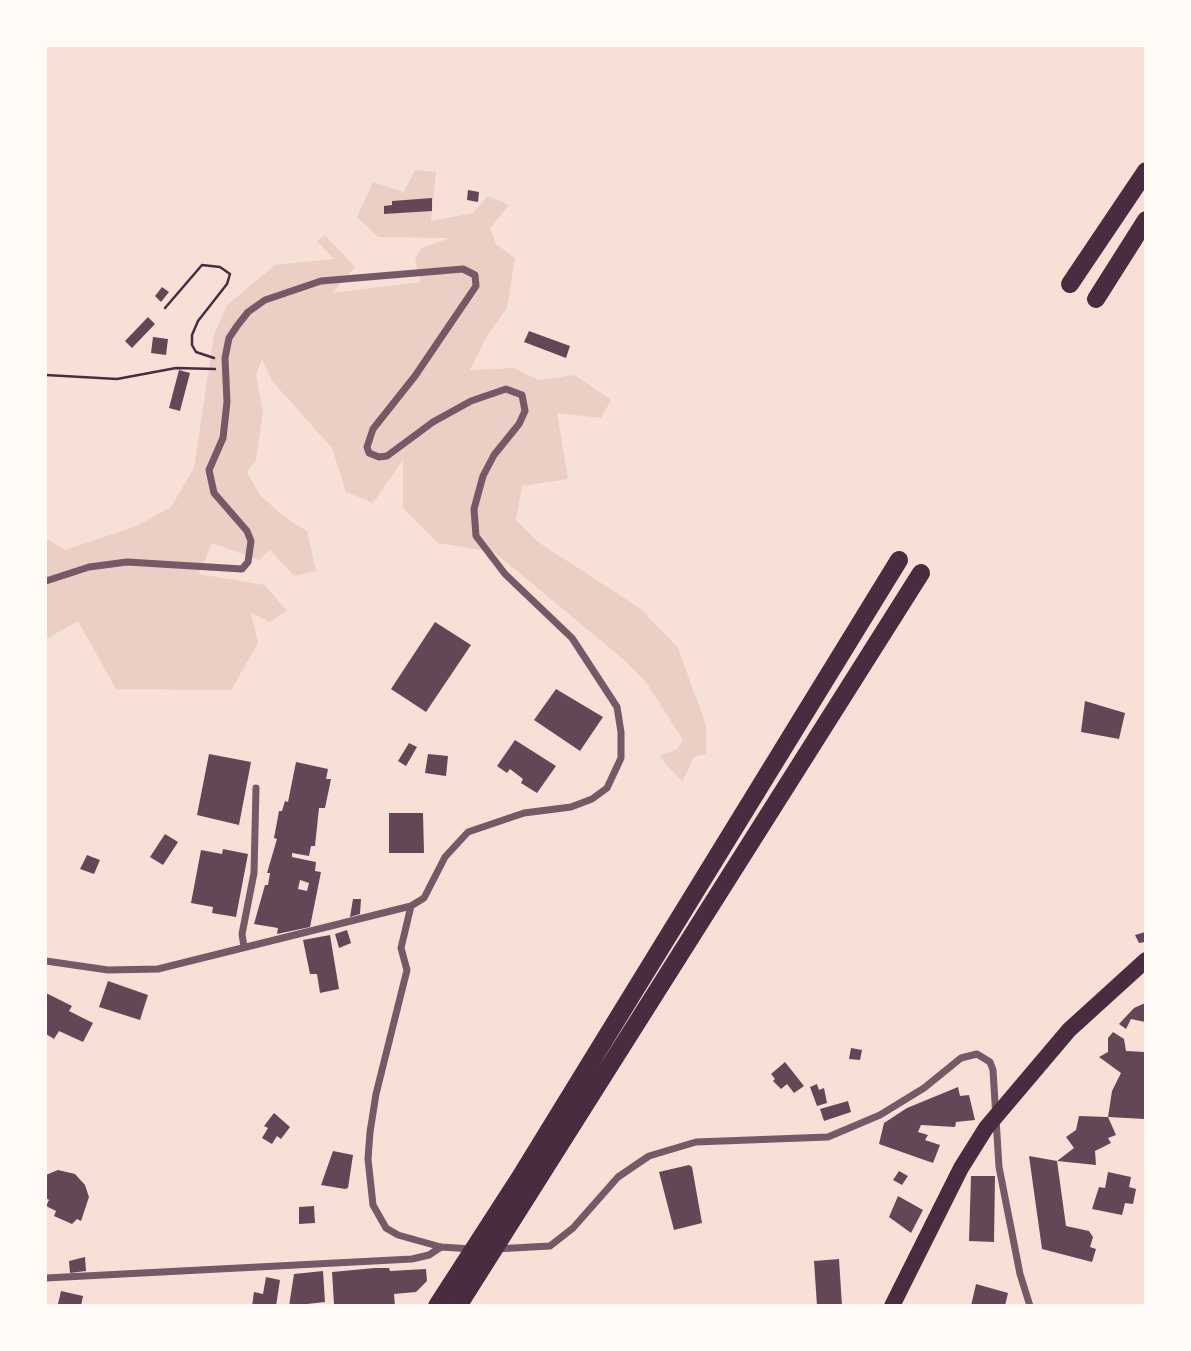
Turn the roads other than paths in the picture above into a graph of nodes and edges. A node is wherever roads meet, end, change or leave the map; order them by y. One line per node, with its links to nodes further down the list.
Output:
1 (1146, 171): 3 (highway)
2 (1146, 220): 4 (highway)
3 (1070, 284)
4 (1096, 299)
5 (899, 560): 13 (highway)
6 (921, 573): 13 (highway)
7 (46, 581): 9 (street)
8 (256, 788): 10 (street)
9 (411, 906): 10 (street); 14 (street)
10 (244, 947): 12 (street)
11 (1146, 960): 18 (main road)
12 (46, 961)
13 (493, 1234): 16 (highway)
14 (442, 1247): 15 (street); 19 (street)
15 (46, 1278)
16 (457, 1297): 17 (highway)
17 (437, 1306)
18 (892, 1306)
19 (1030, 1306)

